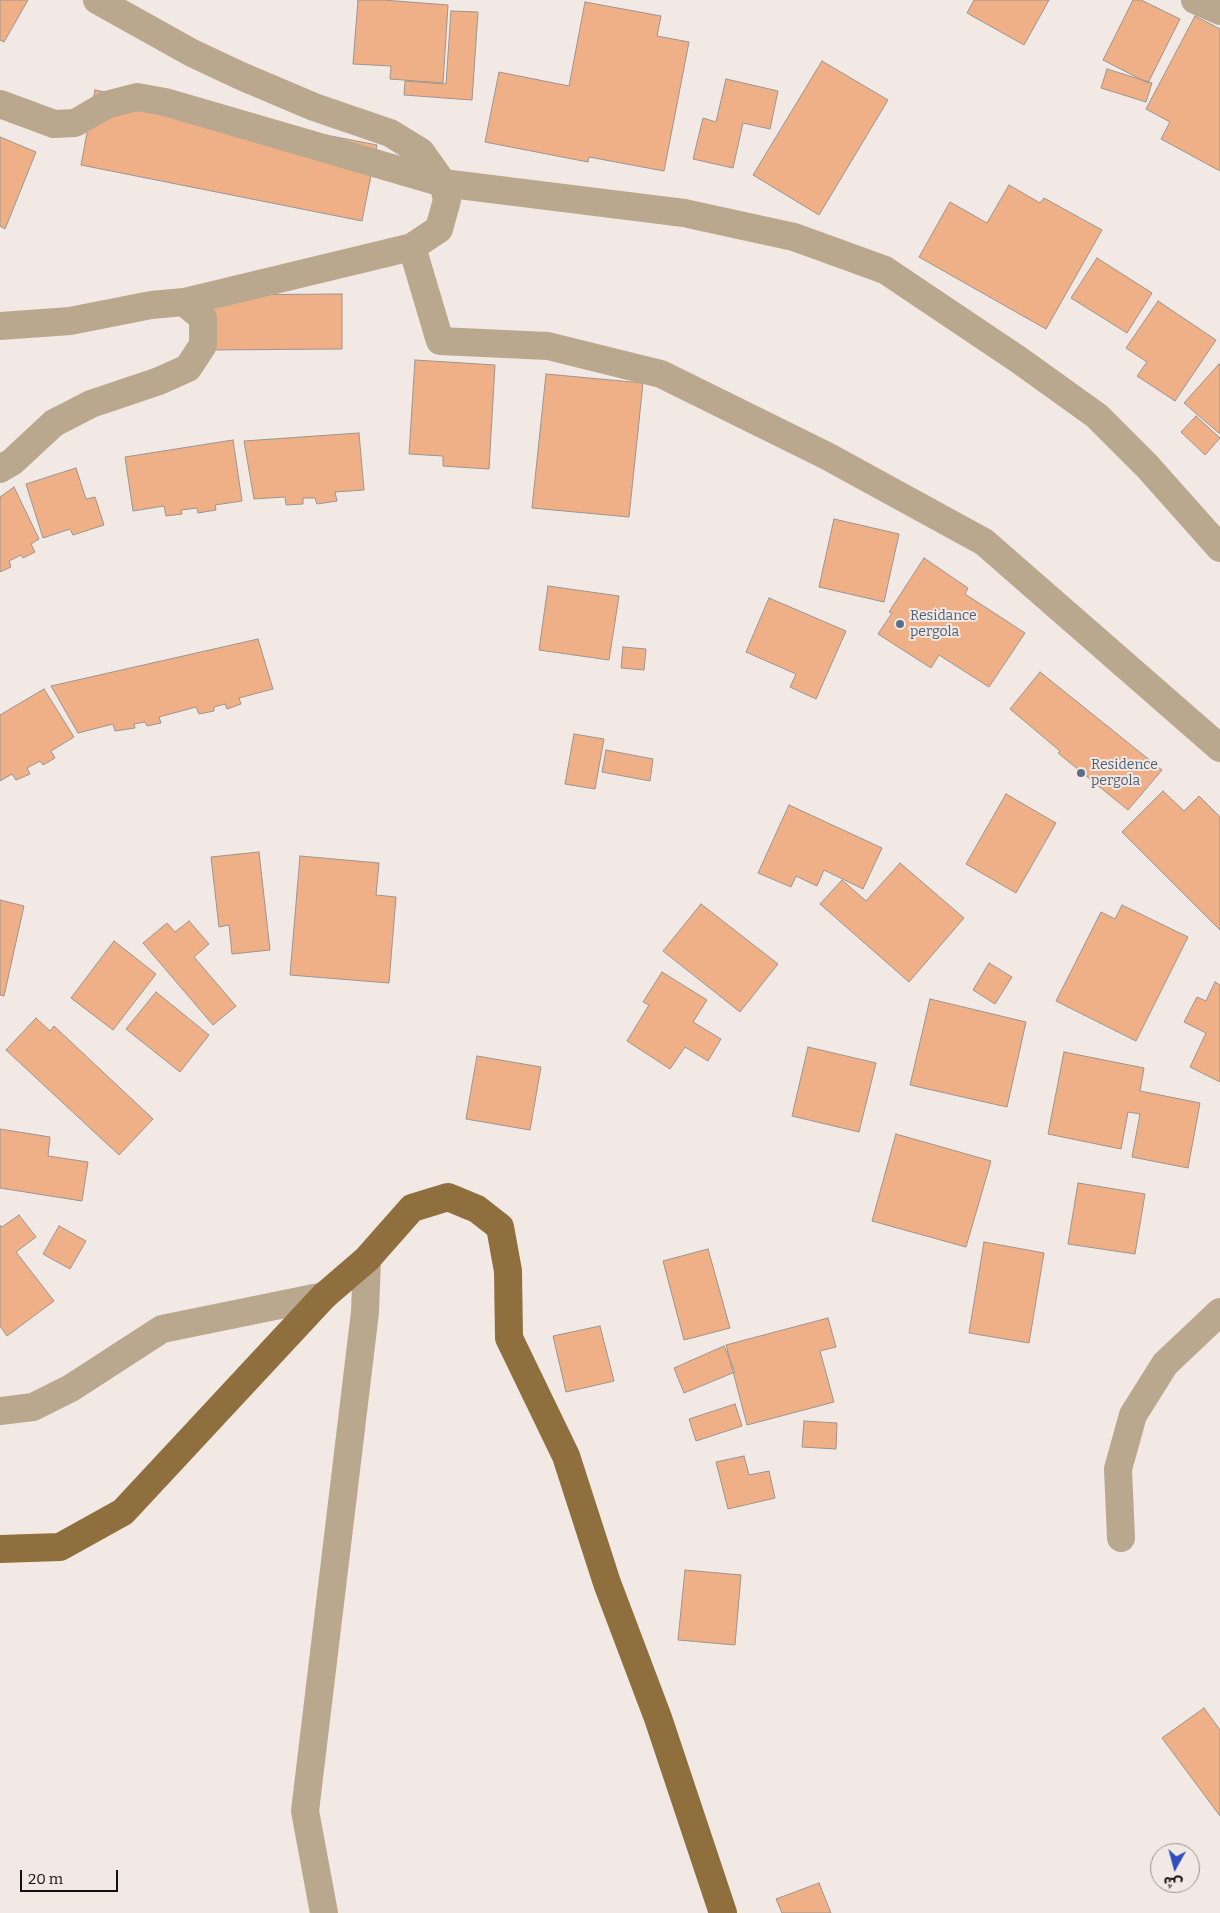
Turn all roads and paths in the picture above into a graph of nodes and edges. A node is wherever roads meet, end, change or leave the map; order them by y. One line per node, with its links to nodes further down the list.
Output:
1 (97, 0): 5 (street)
2 (1195, 0): 3 (street)
3 (1220, 11)
4 (0, 104): 5 (street)
5 (443, 183): 6 (street); 10 (street)
6 (412, 247): 7 (street); 11 (street)
7 (184, 302): 8 (street); 9 (street)
8 (0, 326)
9 (0, 469)
10 (1220, 548)
11 (1220, 748)
12 (366, 1259): 13 (main road); 18 (street); 19 (main road)
13 (324, 1296): 15 (street); 17 (main road)
14 (1220, 1312): 16 (street)
15 (0, 1411)
16 (1121, 1538)
17 (0, 1549)
18 (324, 1913)
19 (723, 1913)

